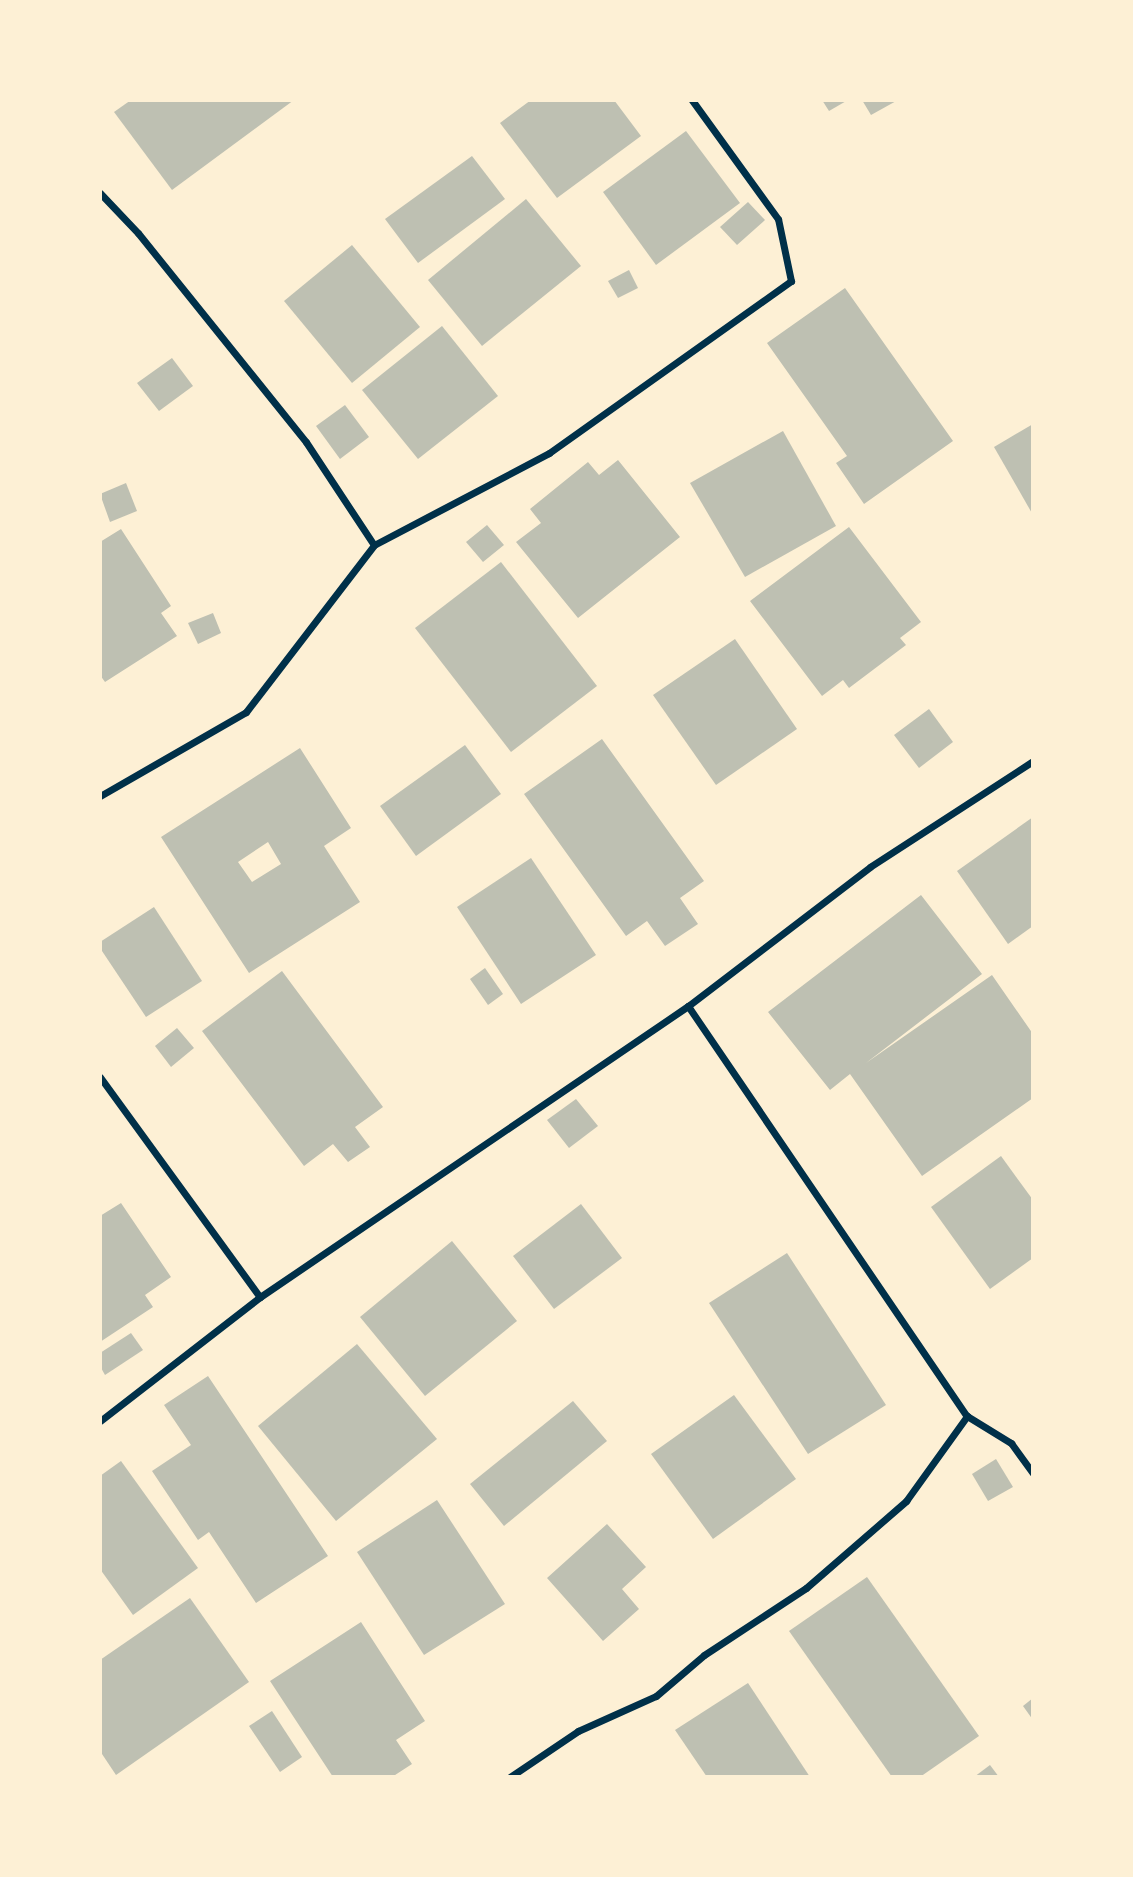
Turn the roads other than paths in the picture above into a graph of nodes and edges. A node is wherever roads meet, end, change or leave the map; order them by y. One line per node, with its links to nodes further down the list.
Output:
1 (692, 100): 3 (street)
2 (100, 193): 3 (street)
3 (374, 545): 5 (street)
4 (1033, 761): 6 (street)
5 (100, 796)
6 (688, 1006): 8 (street); 9 (street)
7 (100, 1077): 8 (street)
8 (260, 1297): 10 (street)
9 (967, 1416): 11 (street); 12 (street)
10 (100, 1420)
11 (1033, 1473)
12 (510, 1777)

